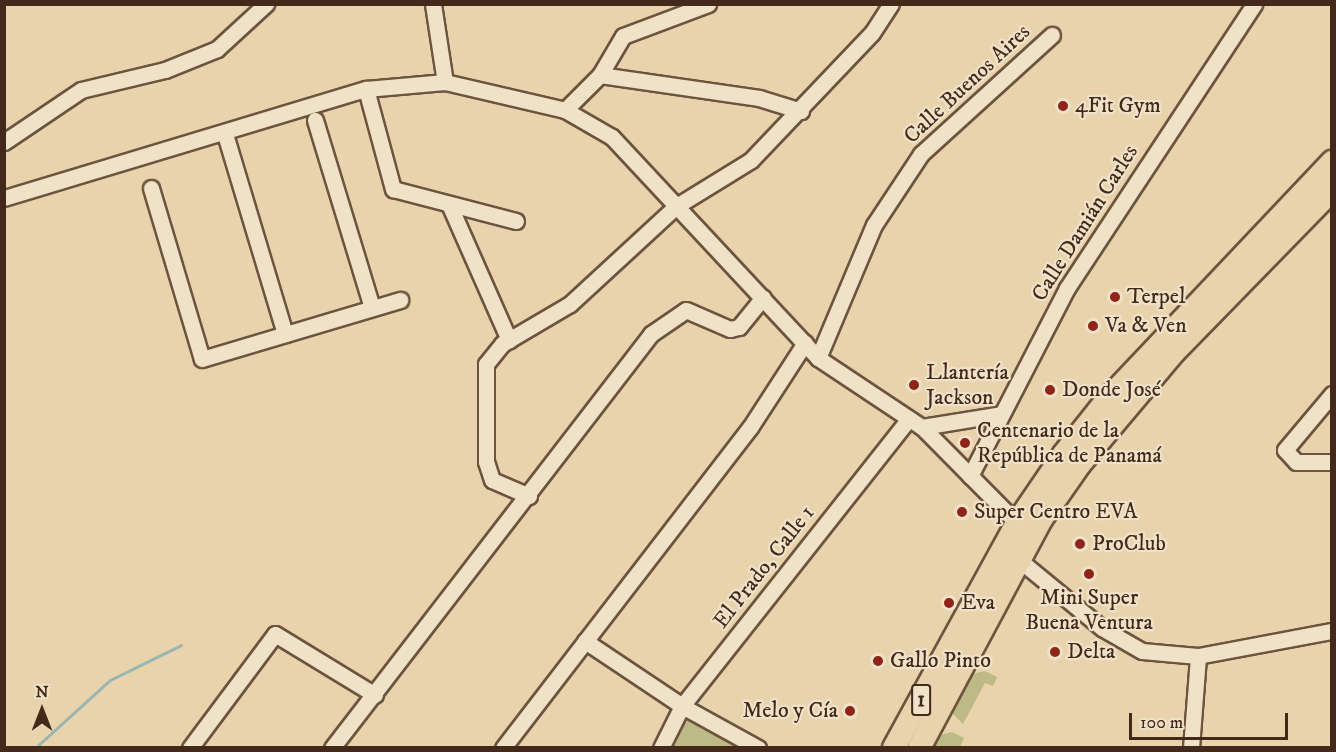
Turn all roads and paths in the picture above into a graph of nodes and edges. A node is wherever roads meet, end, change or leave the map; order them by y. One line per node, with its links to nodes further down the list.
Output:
1 (266, 4): 14 (street)
2 (433, 4): 8 (street)
3 (708, 4): 7 (street)
4 (891, 4): 11 (street)
5 (1254, 4): 30 (street, Calle Damián Carles)
6 (1052, 35): 28 (street, Calle Buenos Aires)
7 (600, 75): 10 (street); 11 (street)
8 (445, 82): 9 (street); 10 (street)
9 (366, 89): 13 (street); 19 (street)
10 (564, 110): 20 (street)
11 (801, 111): 20 (street)
12 (315, 120): 24 (street)
13 (225, 134): 18 (street); 25 (street)
14 (4, 142)
15 (1332, 162): 36 (highway, 1)
16 (150, 188): 25 (street)
17 (1332, 190): 36 (highway, 1)
18 (4, 198)
19 (449, 204): 21 (street); 26 (street)
20 (675, 207): 22 (street); 26 (street)
21 (516, 221)
22 (762, 297): 27 (street); 34 (street)
23 (400, 300): 24 (street)
24 (372, 308): 25 (street)
25 (285, 334)
26 (509, 340): 34 (street)
27 (805, 343): 28 (street); 39 (street)
28 (818, 358): 31 (street)
29 (1332, 394): 32 (street)
30 (1001, 414): 31 (street); 33 (street, Calle Damián Carles)
31 (916, 423): 33 (street); 43 (street, El Prado, Calle 1)
32 (1332, 462)
33 (970, 476): 35 (street)
34 (529, 496): 42 (street)
35 (996, 506): 36 (street); 36 (street)
36 (1014, 541): 37 (highway, 1); 37 (highway); 40 (highway, 1); 41 (street)
37 (1006, 582): 51 (highway, 1)
38 (1332, 631): 41 (street)
39 (585, 641): 43 (street); 46 (street)
40 (947, 652): 49 (highway, 1); 50 (highway, 1)
41 (1198, 656): 52 (street)
42 (375, 695): 44 (street); 45 (street)
43 (682, 706): 47 (street, El Prado, Calle 1); 48 (street)
44 (190, 747)
45 (332, 747)
46 (503, 747)
47 (661, 747)
48 (758, 747)
49 (894, 747)
50 (903, 747)
51 (919, 747)
52 (1191, 747)

